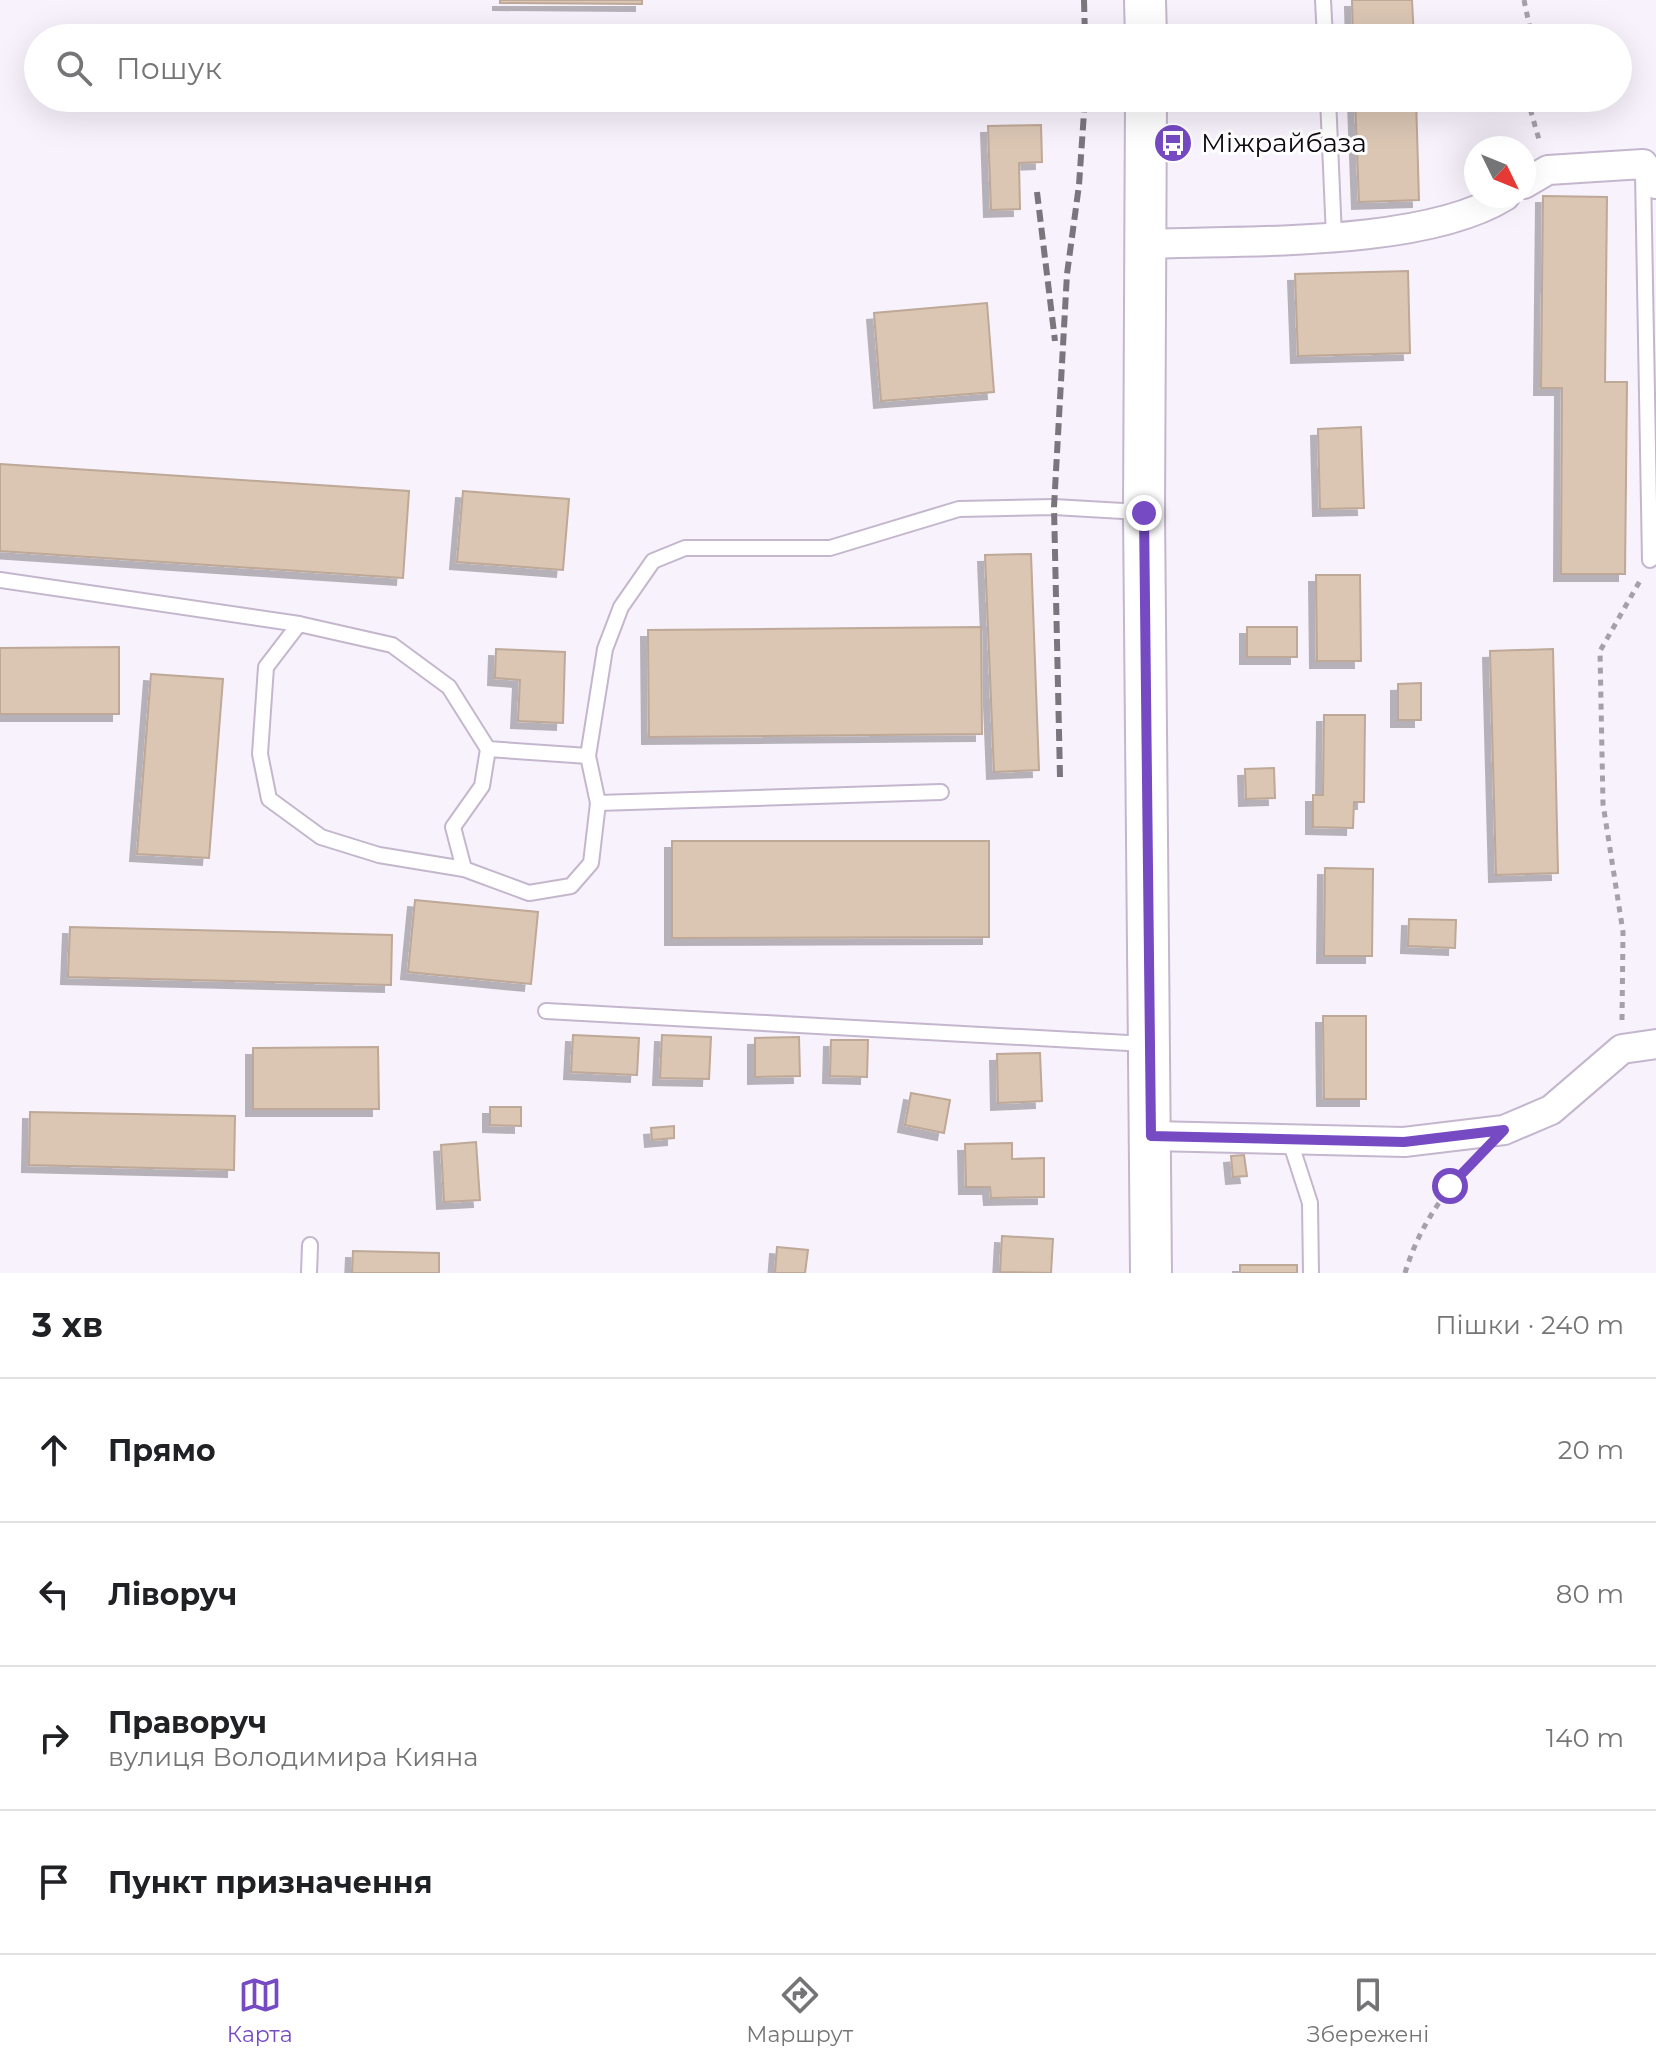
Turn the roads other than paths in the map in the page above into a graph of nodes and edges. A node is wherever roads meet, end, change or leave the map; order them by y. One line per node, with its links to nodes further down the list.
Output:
1 (1145, 0): 3 (main road)
2 (1323, 0): 4 (lane)
3 (1146, 24)
4 (1324, 24)
5 (1146, 112): 11 (main road)
6 (1329, 112): 10 (lane)
7 (1649, 174): 8 (street); 13 (lane)
8 (1536, 177)
9 (1472, 208): 10 (street)
10 (1334, 237): 11 (street)
11 (1148, 244): 12 (main road)
12 (1144, 513): 17 (lane); 22 (main road)
13 (1650, 560)
14 (0, 580): 15 (lane)
15 (299, 624): 16 (lane); 20 (lane)
16 (488, 749): 17 (lane); 20 (lane)
17 (588, 756): 19 (lane)
18 (941, 792): 19 (lane)
19 (598, 803): 20 (lane)
20 (464, 869)
21 (546, 1011): 22 (lane)
22 (1150, 1044): 24 (main road)
23 (1656, 1044): 25 (street)
24 (1151, 1136): 25 (street); 28 (main road)
25 (1289, 1138): 29 (lane)
26 (310, 1245): 27 (lane)
27 (309, 1273)
28 (1151, 1273)
29 (1311, 1273)

